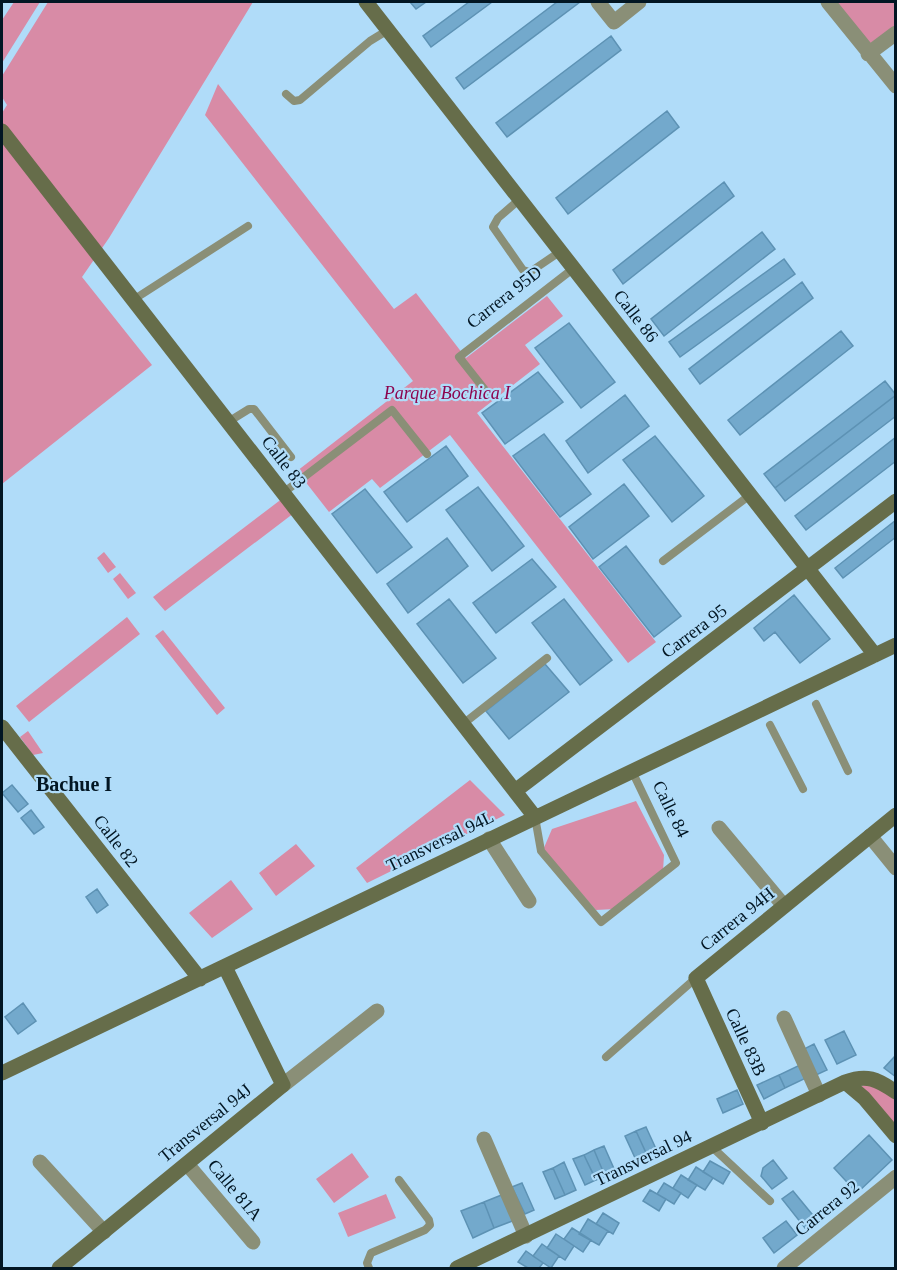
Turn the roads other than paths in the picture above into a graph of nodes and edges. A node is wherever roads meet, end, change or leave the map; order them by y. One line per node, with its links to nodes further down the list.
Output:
1 (366, 2): 5 (street, Calle 86)
2 (598, 2): 3 (street)
3 (639, 2)
4 (828, 2): 7 (street)
5 (388, 30): 9 (lane); 11 (street, Calle 86)
6 (896, 33): 7 (street)
7 (868, 54): 8 (street)
8 (896, 86)
9 (286, 94)
10 (2, 131): 15 (street, Calle 83)
11 (520, 199): 13 (street, Calle 86); 13 (lane)
12 (248, 226): 15 (lane)
13 (561, 251): 14 (street, Calle 86)
14 (574, 268): 16 (lane, Carrera 95D); 21 (street, Calle 86)
15 (133, 300): 17 (street, Calle 83)
16 (489, 395)
17 (228, 422): 19 (lane); 20 (street, Calle 83)
18 (427, 454): 20 (lane)
19 (291, 457)
20 (283, 493): 29 (street, Calle 83)
21 (750, 495): 23 (lane); 24 (street, Calle 86)
22 (896, 501): 24 (street, Carrera 95)
23 (663, 561)
24 (808, 569): 26 (street, Calle 86); 35 (street, Carrera 95)
25 (895, 646): 26 (street, Transversal 94L)
26 (875, 655): 32 (street, Transversal 94L)
27 (547, 658): 29 (lane)
28 (816, 704): 33 (lane)
29 (463, 724): 35 (street, Calle 83)
30 (770, 725): 34 (lane)
31 (2, 728): 46 (street, Calle 82)
32 (632, 771): 37 (street, Transversal 94L); 37 (lane, Calle 84)
33 (848, 771)
34 (803, 789)
35 (515, 791): 37 (street, Calle 83)
36 (896, 815): 39 (street, Carrera 94H)
37 (535, 817): 40 (street, Transversal 94L)
38 (719, 828): 43 (street)
39 (870, 836): 41 (street); 43 (street, Carrera 94H)
40 (489, 839): 42 (street); 44 (street, Transversal 94L)
41 (896, 868)
42 (529, 901)
43 (784, 906): 45 (street, Carrera 94H)
44 (225, 967): 46 (street, Transversal 94L); 52 (street)
45 (696, 978): 49 (lane, Carrera 94H); 55 (street, Calle 83B)
46 (200, 979): 50 (street, Transversal 94L)
47 (377, 1011): 52 (street, Transversal 94J)
48 (784, 1018): 54 (street)
49 (606, 1057)
50 (2, 1073)
51 (845, 1082): 53 (street, Transversal 94); 54 (street, Transversal 94); 56 (street)
52 (283, 1085): 60 (street, Transversal 94J)
53 (896, 1092)
54 (819, 1095): 55 (street, Transversal 94)
55 (762, 1123): 58 (street, Transversal 94)
56 (896, 1136)
57 (484, 1139): 65 (street)
58 (712, 1147): 63 (lane); 65 (street, Transversal 94)
59 (40, 1162): 64 (street)
60 (187, 1164): 64 (street, Transversal 94J); 66 (street, Calle 81A)
61 (896, 1177): 70 (street, Carrera 92)
62 (399, 1180): 68 (lane)
63 (770, 1201)
64 (104, 1232): 67 (street, Transversal 94J)
65 (526, 1236): 69 (street, Transversal 94)
66 (254, 1242)
67 (59, 1269)
68 (369, 1269)
69 (457, 1269)
70 (784, 1269)

